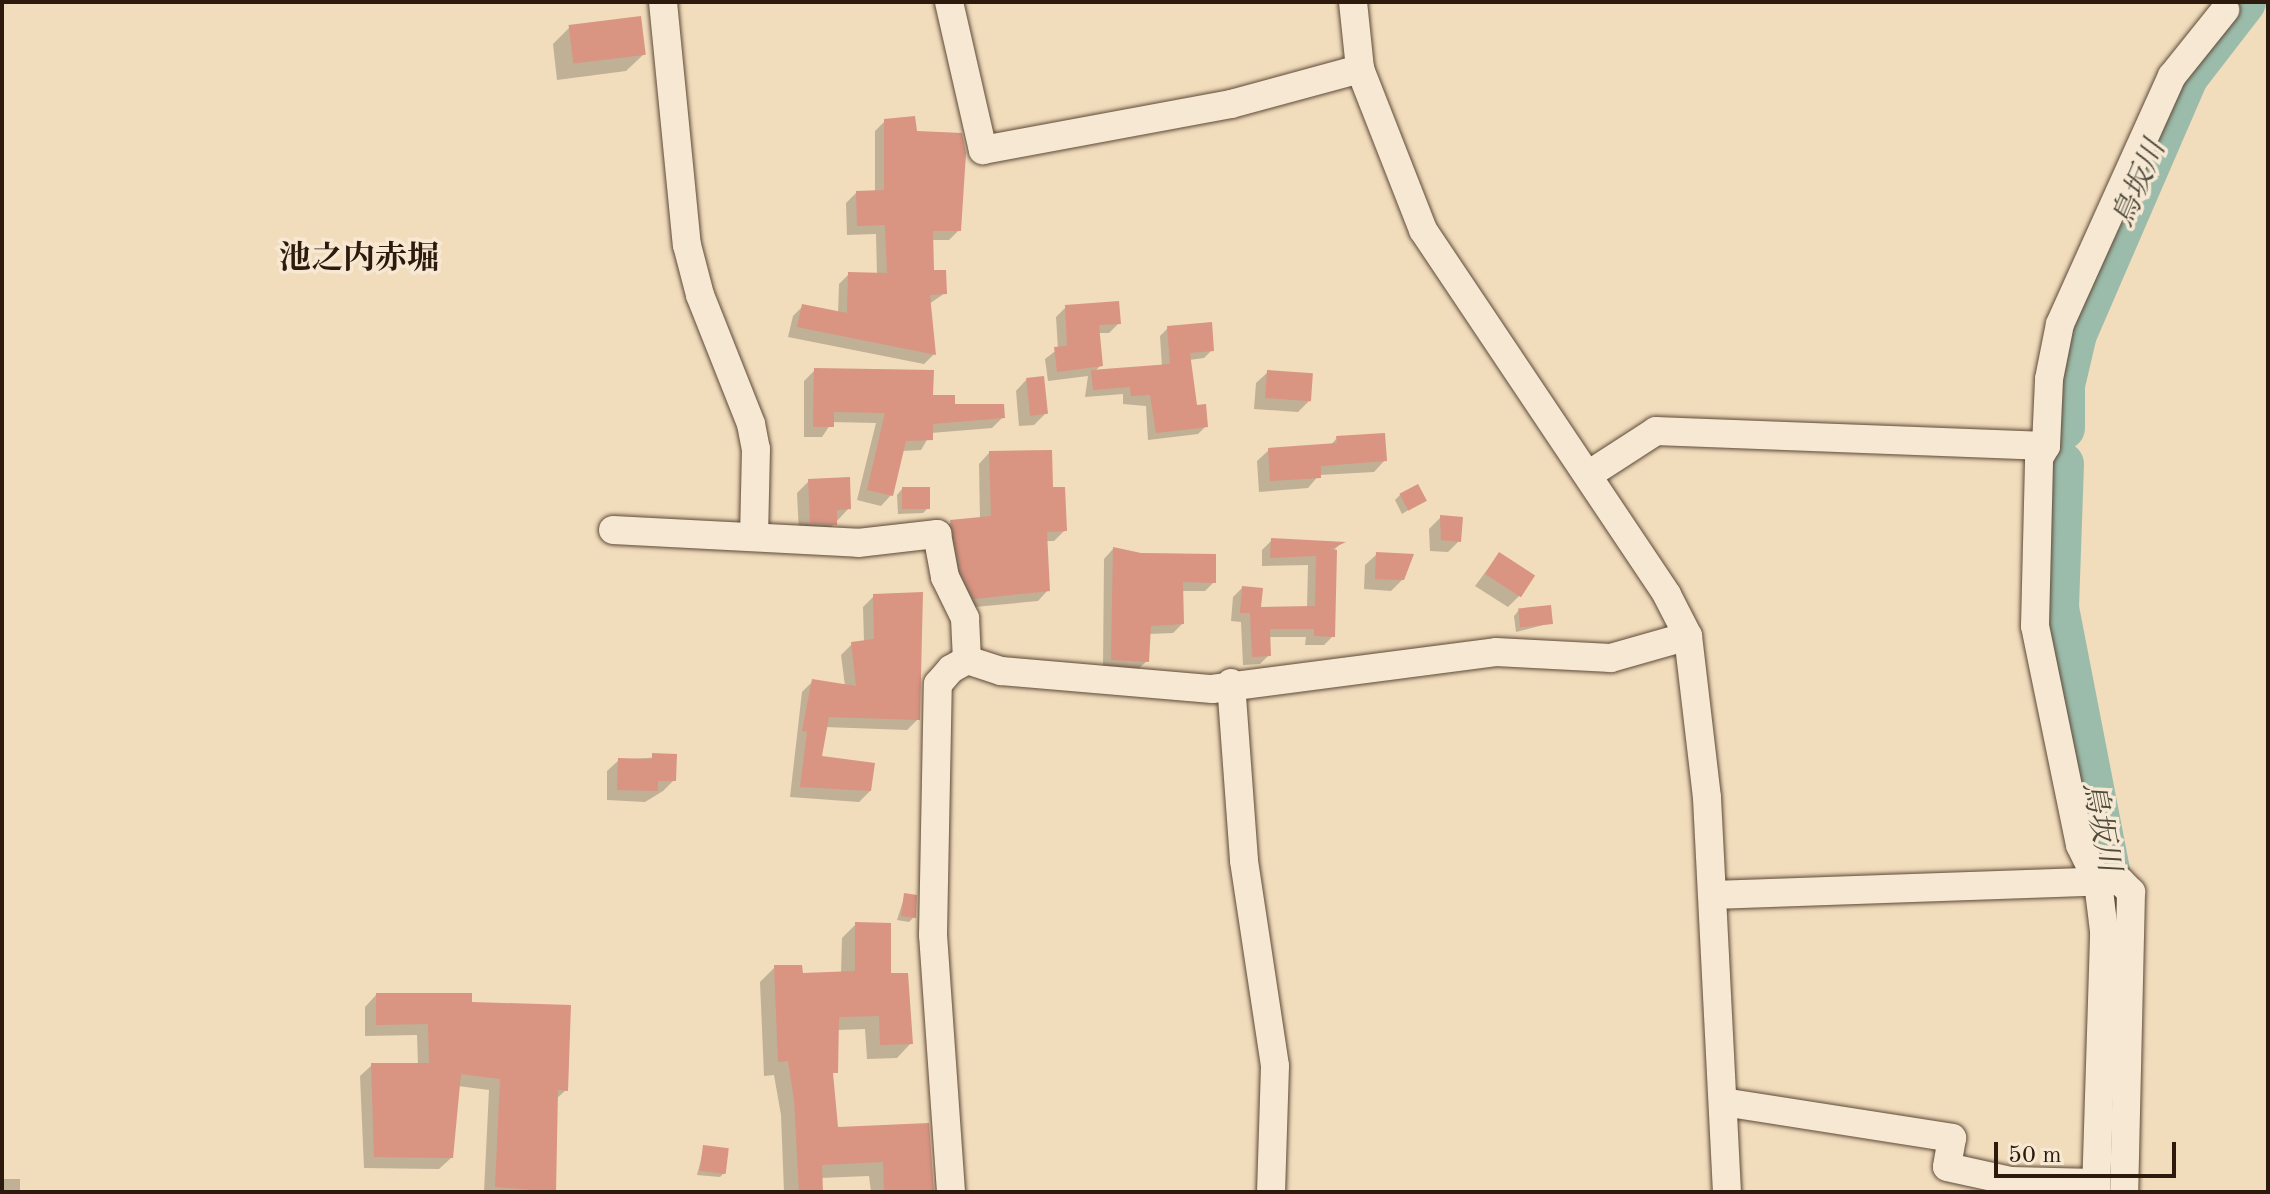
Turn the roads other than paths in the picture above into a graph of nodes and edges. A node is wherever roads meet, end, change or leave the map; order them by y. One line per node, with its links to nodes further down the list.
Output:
1 (663, 2): 9 (street)
2 (949, 2): 5 (street)
3 (1353, 2): 5 (street)
4 (2225, 10): 6 (street)
5 (1360, 69): 7 (street)
6 (2046, 446): 7 (street); 13 (street)
7 (1588, 475): 10 (street)
8 (613, 530): 9 (street)
9 (754, 537): 11 (street)
10 (1688, 636): 12 (street); 14 (street)
11 (967, 660): 12 (street); 17 (street)
12 (1231, 683): 18 (street)
13 (2107, 881): 14 (street); 16 (street); 20 (street)
14 (1713, 895): 15 (street)
15 (1723, 1102): 16 (street); 19 (street)
16 (2096, 1187)
17 (951, 1192)
18 (1271, 1192)
19 (1727, 1192)
20 (2124, 1192)

